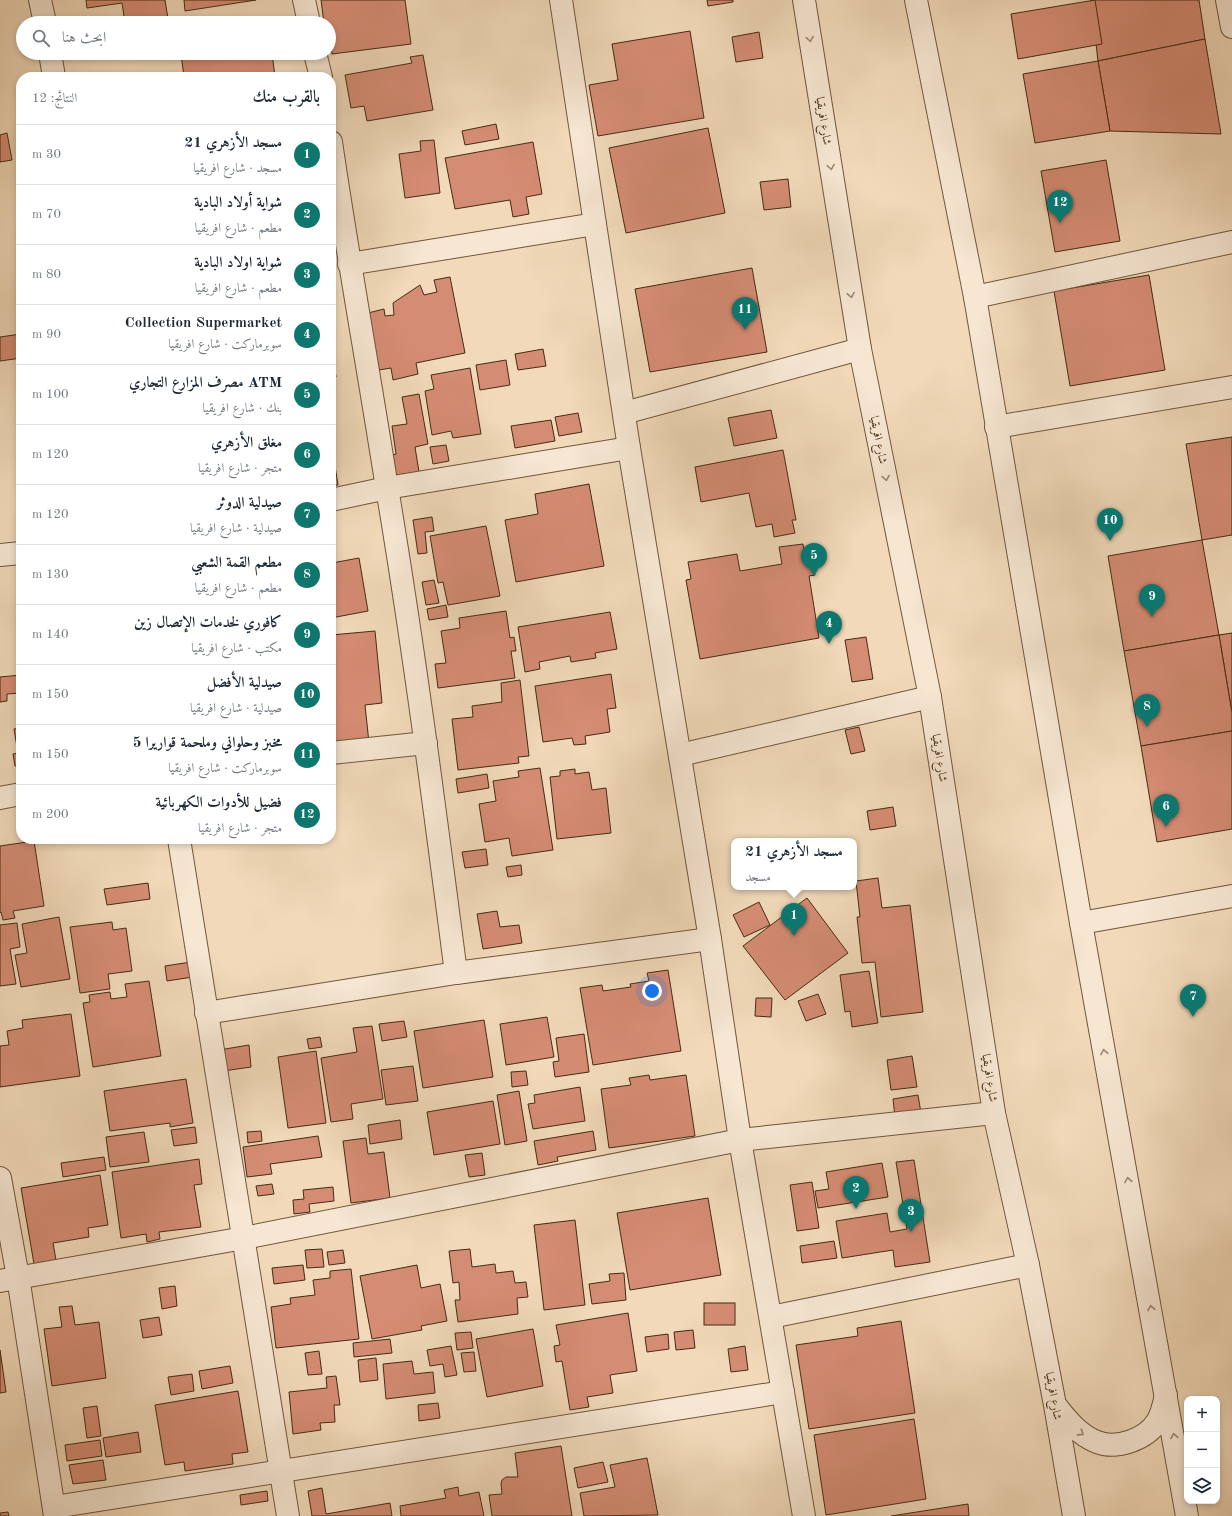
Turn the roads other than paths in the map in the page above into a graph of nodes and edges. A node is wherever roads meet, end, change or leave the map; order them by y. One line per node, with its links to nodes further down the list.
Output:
1 (40, 0): 7 (street)
2 (304, 0): 8 (street)
3 (561, 0): 15 (street)
4 (804, 0): 19 (street, شارع افريقيا, one-way to 19)
5 (916, 0): 18 (street)
6 (1227, 0): 9 (street)
7 (43, 16)
8 (307, 16)
9 (1232, 27)
10 (51, 60): 12 (street)
11 (317, 60): 13 (street)
12 (53, 72)
13 (320, 72)
14 (336, 176): 17 (street)
15 (595, 224): 17 (street); 21 (street)
16 (1232, 242): 18 (street)
17 (349, 264): 24 (street)
18 (975, 297): 22 (street)
19 (860, 348): 21 (street); 28 (street, شارع افريقيا, one-way to 28)
20 (1232, 386): 22 (street)
21 (624, 413): 23 (street)
22 (996, 427): 36 (street)
23 (629, 448): 24 (street); 31 (street)
24 (387, 488): 25 (street); 29 (street)
25 (336, 499)
26 (16, 553): 27 (street)
27 (0, 555)
28 (930, 697): 31 (street); 40 (street, شارع افريقيا)
29 (426, 743): 30 (street); 38 (street)
30 (336, 752)
31 (680, 755): 37 (street)
32 (16, 795): 33 (street)
33 (0, 798)
34 (180, 844): 39 (street)
35 (1232, 896): 36 (street)
36 (1081, 923): 48 (street, one-way to 36)
37 (710, 939): 38 (street); 41 (street)
38 (456, 973): 39 (street)
39 (206, 1013): 43 (street)
40 (994, 1113): 41 (street); 44 (street, شارع افريقيا)
41 (740, 1140): 43 (street); 46 (street)
42 (0, 1178): 45 (street)
43 (244, 1238): 45 (street); 50 (street)
44 (1028, 1265): 46 (street); 49 (street, شارع افريقيا)
45 (9, 1279): 51 (street)
46 (771, 1317): 47 (street)
47 (783, 1392): 50 (street); 53 (street)
48 (1167, 1395): 49 (street, one-way to 48); 55 (street, one-way to 48)
49 (1055, 1405): 54 (street, شارع افريقيا)
50 (281, 1471): 51 (street); 52 (street)
51 (55, 1512)
52 (288, 1516)
53 (804, 1516)
54 (1074, 1516)
55 (1187, 1516)

